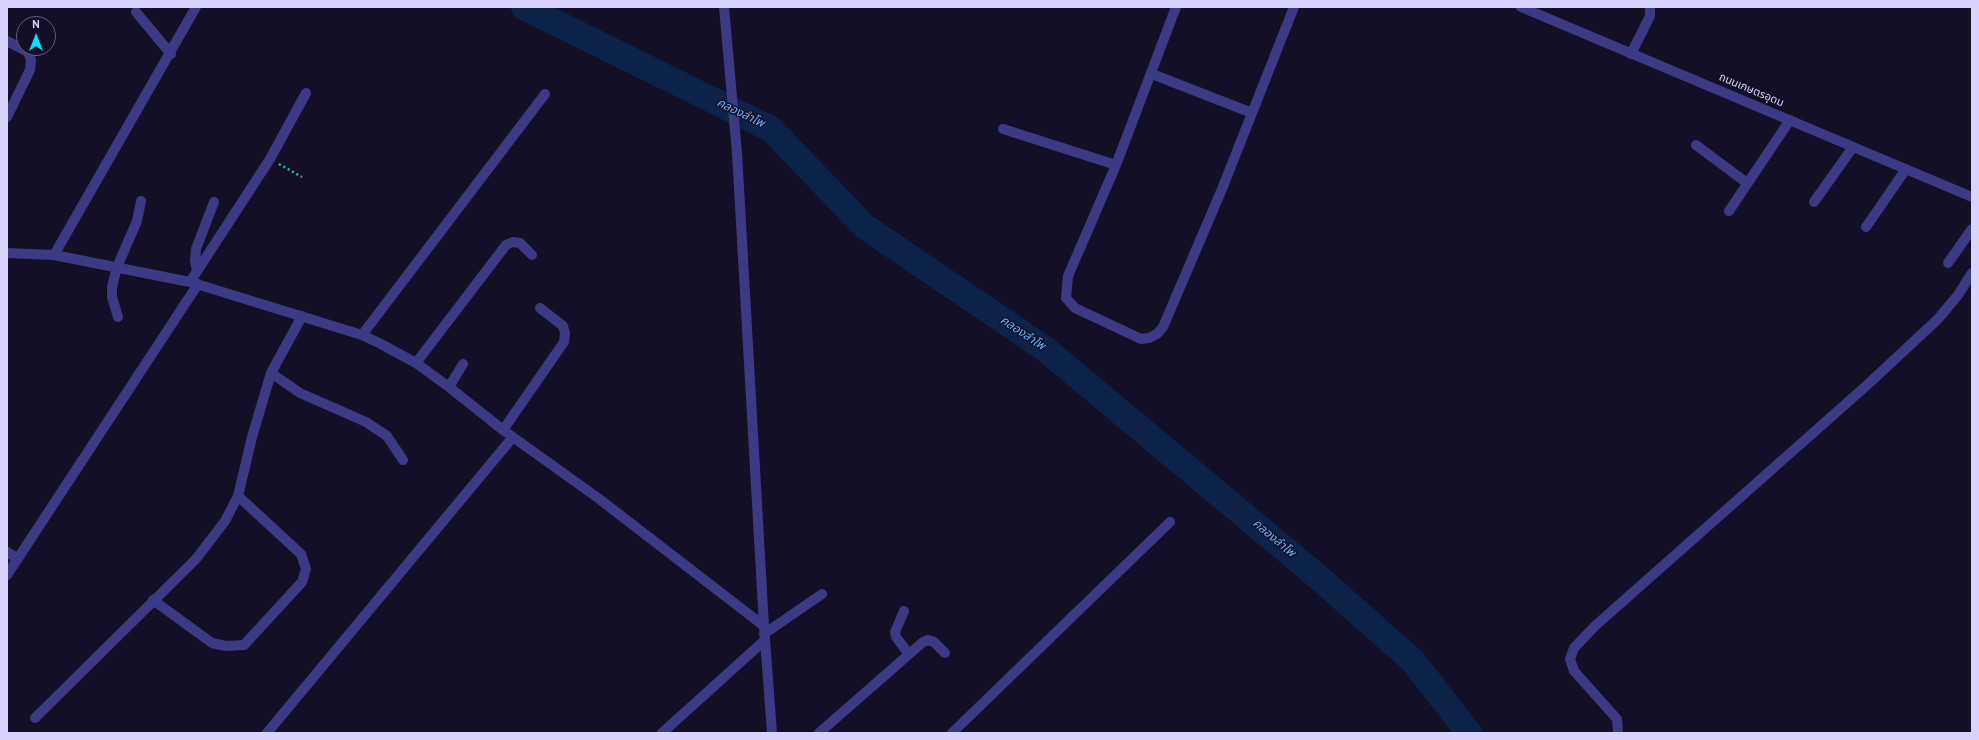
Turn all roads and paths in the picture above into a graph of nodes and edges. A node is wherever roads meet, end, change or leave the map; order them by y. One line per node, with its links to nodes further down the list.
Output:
1 (196, 7): 10 (street)
2 (724, 7): 60 (street)
3 (1176, 7): 12 (street)
4 (1294, 7): 15 (street)
5 (1521, 7): 7 (street, ถนนเกษตรอุดม)
6 (1650, 7): 11 (street)
7 (1541, 11): 11 (street, ถนนเกษตรอุดม)
8 (136, 12): 10 (street)
9 (7, 41): 16 (street)
10 (171, 54): 34 (street)
11 (1630, 54): 17 (street, ถนนเกษตรอุดม)
12 (1152, 74): 15 (street); 22 (street)
13 (306, 93): 21 (street)
14 (545, 94): 44 (street)
15 (1252, 113): 22 (street)
16 (7, 117)
17 (1790, 120): 20 (street, ถนนเกษตรอุดม); 25 (street)
18 (1003, 129): 22 (street)
19 (1696, 145): 25 (street)
20 (1853, 147): 23 (street, ถนนเกษตรอุดม); 29 (street)
21 (270, 158): 24 (path); 38 (street)
22 (1116, 164)
23 (1906, 169): 26 (street, ถนนเกษตรอุดม); 31 (street)
24 (302, 178)
25 (1747, 183): 30 (street)
26 (1972, 197)
27 (141, 201): 37 (street)
28 (214, 202): 38 (street)
29 (1814, 202)
30 (1729, 211)
31 (1866, 227)
32 (1972, 228): 36 (street)
33 (7, 253): 34 (street)
34 (54, 255): 37 (street)
35 (532, 255): 45 (street)
36 (1948, 263)
37 (117, 267): 40 (street); 43 (street)
38 (198, 271): 40 (street)
39 (1972, 274): 69 (street)
40 (194, 283): 42 (street); 55 (street)
41 (540, 308): 49 (street)
42 (302, 316): 44 (street); 47 (street)
43 (118, 317)
44 (362, 334): 45 (street)
45 (416, 363): 48 (street)
46 (463, 364): 48 (street)
47 (271, 373): 51 (street); 52 (street)
48 (450, 387): 49 (street)
49 (503, 430): 50 (street)
50 (513, 437): 60 (street); 64 (street)
51 (403, 460)
52 (238, 496): 58 (street); 58 (street)
53 (1170, 522): 68 (street)
54 (7, 552): 55 (street)
55 (18, 559): 56 (street)
56 (7, 575)
57 (822, 594): 60 (street)
58 (154, 600): 63 (street)
59 (904, 611): 61 (street)
60 (764, 633): 65 (street); 66 (street)
61 (908, 653): 62 (street); 67 (street)
62 (945, 653)
63 (34, 718)
64 (267, 733)
65 (662, 733)
66 (772, 733)
67 (819, 733)
68 (952, 733)
69 (1618, 733)

